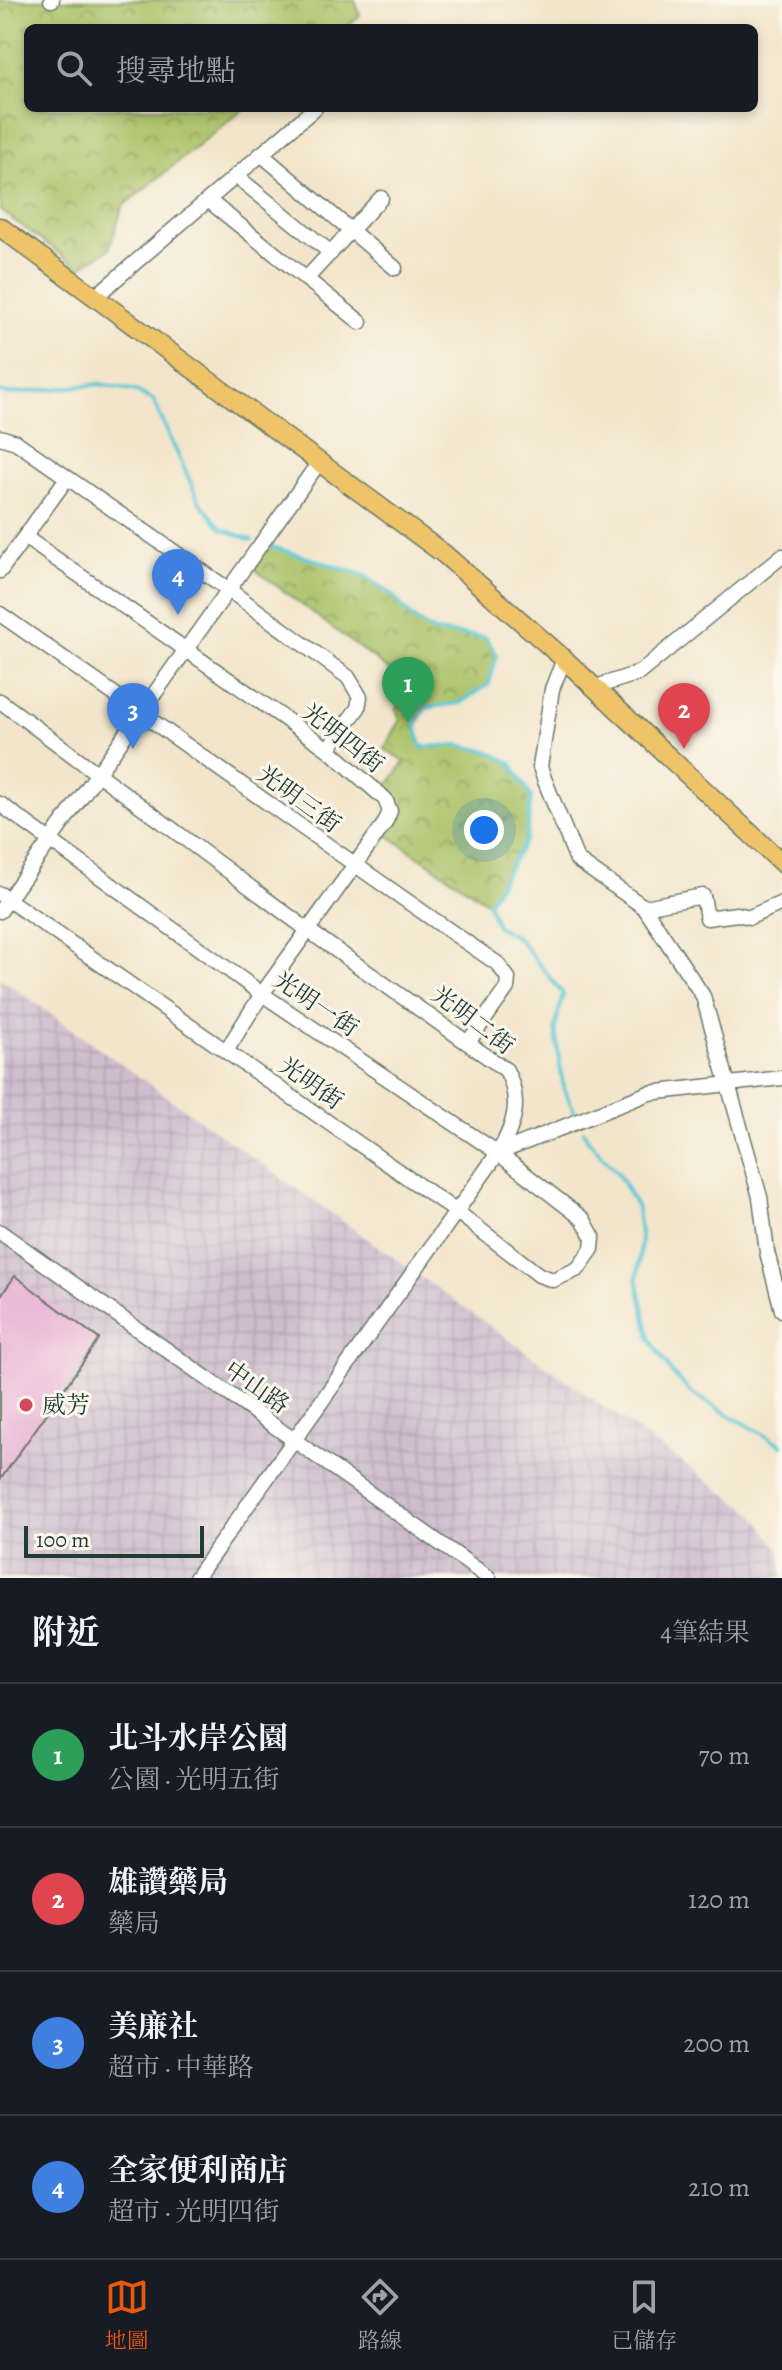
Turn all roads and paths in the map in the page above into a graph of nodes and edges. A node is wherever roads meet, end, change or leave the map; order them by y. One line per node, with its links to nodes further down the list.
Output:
1 (310, 112): 2 (street)
2 (261, 154): 3 (street); 7 (street)
3 (236, 176): 5 (street); 8 (street)
4 (381, 198): 7 (street)
5 (208, 200): 10 (street); 11 (street)
6 (0, 227): 11 (main road)
7 (352, 230): 8 (street); 9 (street)
8 (331, 253): 10 (street)
9 (395, 268)
10 (306, 279): 12 (street)
11 (95, 297): 14 (main road)
12 (360, 322)
13 (0, 437): 15 (street)
14 (320, 461): 19 (street); 22 (main road)
15 (67, 478): 16 (street); 19 (street)
16 (26, 538): 18 (street); 21 (street, 光明四街)
17 (782, 556): 23 (street)
18 (0, 571)
19 (229, 590): 21 (street); 26 (street)
20 (0, 614): 25 (street, 光明三街)
21 (186, 650): 25 (street); 26 (street, 光明四街)
22 (564, 659): 23 (main road); 34 (street)
23 (596, 690): 30 (main road)
24 (0, 701): 27 (street, 光明二街)
25 (141, 712): 27 (street); 31 (street, 光明三街)
26 (328, 749): 31 (street, 光明四街)
27 (97, 773): 29 (street); 35 (street, 光明二街)
28 (0, 804): 29 (street, 光明一街)
29 (49, 839): 32 (street); 36 (street, 光明一街)
30 (782, 863)
31 (355, 866): 35 (street, 光明四街); 37 (street, 光明三街)
32 (3, 902): 38 (street, 光明街)
33 (782, 903): 34 (street)
34 (644, 907): 40 (street)
35 (309, 931): 36 (street, 光明四街); 37 (street, 光明二街)
36 (262, 994): 38 (street, 光明四街); 41 (street, 光明一街)
37 (469, 1041): 41 (street, 光明二街)
38 (226, 1051): 42 (street, 光明街)
39 (782, 1078): 40 (street)
40 (727, 1085): 41 (street); 45 (street)
41 (498, 1153): 42 (street, 光明二街); 44 (street, 光明一街)
42 (457, 1212): 44 (street, 光明街); 47 (street, 光明二街)
43 (0, 1232): 47 (street, 中山路)
44 (592, 1249)
45 (775, 1250): 46 (street)
46 (782, 1310)
47 (293, 1439): 48 (street, 光明二街); 49 (street, 中山路)
48 (196, 1578)
49 (489, 1578)

